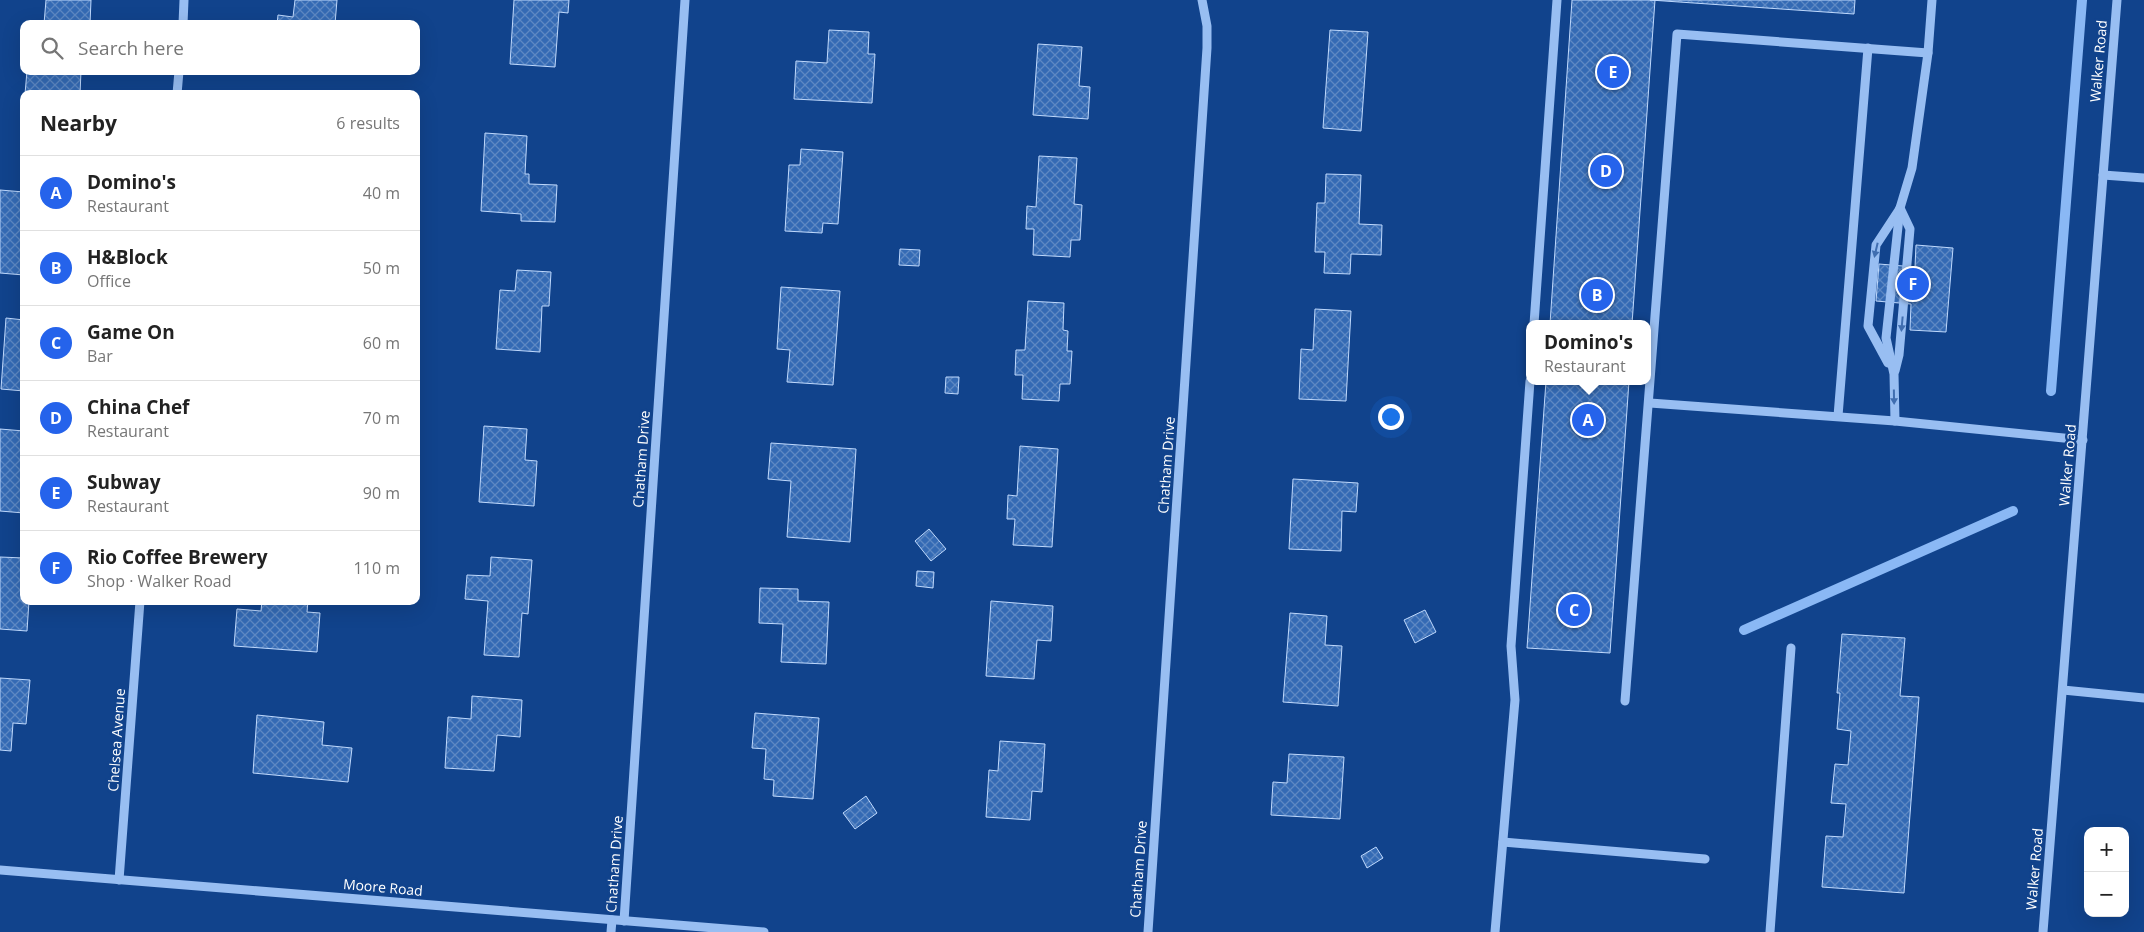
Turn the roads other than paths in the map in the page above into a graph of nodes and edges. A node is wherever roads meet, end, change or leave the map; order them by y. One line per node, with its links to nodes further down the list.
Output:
1 (184, 0): 7 (street)
2 (685, 0): 32 (street, Chatham Drive)
3 (1202, 0): 35 (street, Chatham Drive)
4 (1557, 0): 15 (street)
5 (1932, 0): 9 (street)
6 (2117, 0): 12 (street, Walker Road)
7 (182, 20)
8 (1868, 48): 9 (street); 18 (street); 19 (street)
9 (1928, 53): 14 (street)
10 (179, 75): 11 (street)
11 (177, 90)
12 (2103, 175): 13 (street); 21 (street, Walker Road)
13 (2144, 178)
14 (1900, 208): 16 (street); 16 (street, one-way to 16); 16 (street, one-way to 16)
15 (1534, 320)
16 (1894, 374): 20 (street, one-way to 20)
17 (1530, 385): 27 (street)
18 (1650, 403): 19 (street); 26 (street)
19 (1838, 416): 20 (street)
20 (1895, 421): 21 (street)
21 (2082, 440): 24 (street, Walker Road)
22 (140, 605): 30 (street, Chelsea Avenue)
23 (1791, 648): 37 (street)
24 (2063, 690): 25 (street); 38 (street, Walker Road)
25 (2144, 698)
26 (1626, 701)
27 (1503, 842): 28 (street); 36 (street)
28 (1705, 859)
29 (0, 870): 30 (street, Moore Road)
30 (119, 880): 31 (street, Moore Road)
31 (612, 920): 32 (street, Moore Road); 33 (street)
32 (624, 921): 34 (street, Moore Road)
33 (610, 932)
34 (764, 932)
35 (1148, 932)
36 (1495, 932)
37 (1770, 932)
38 (2043, 932)

